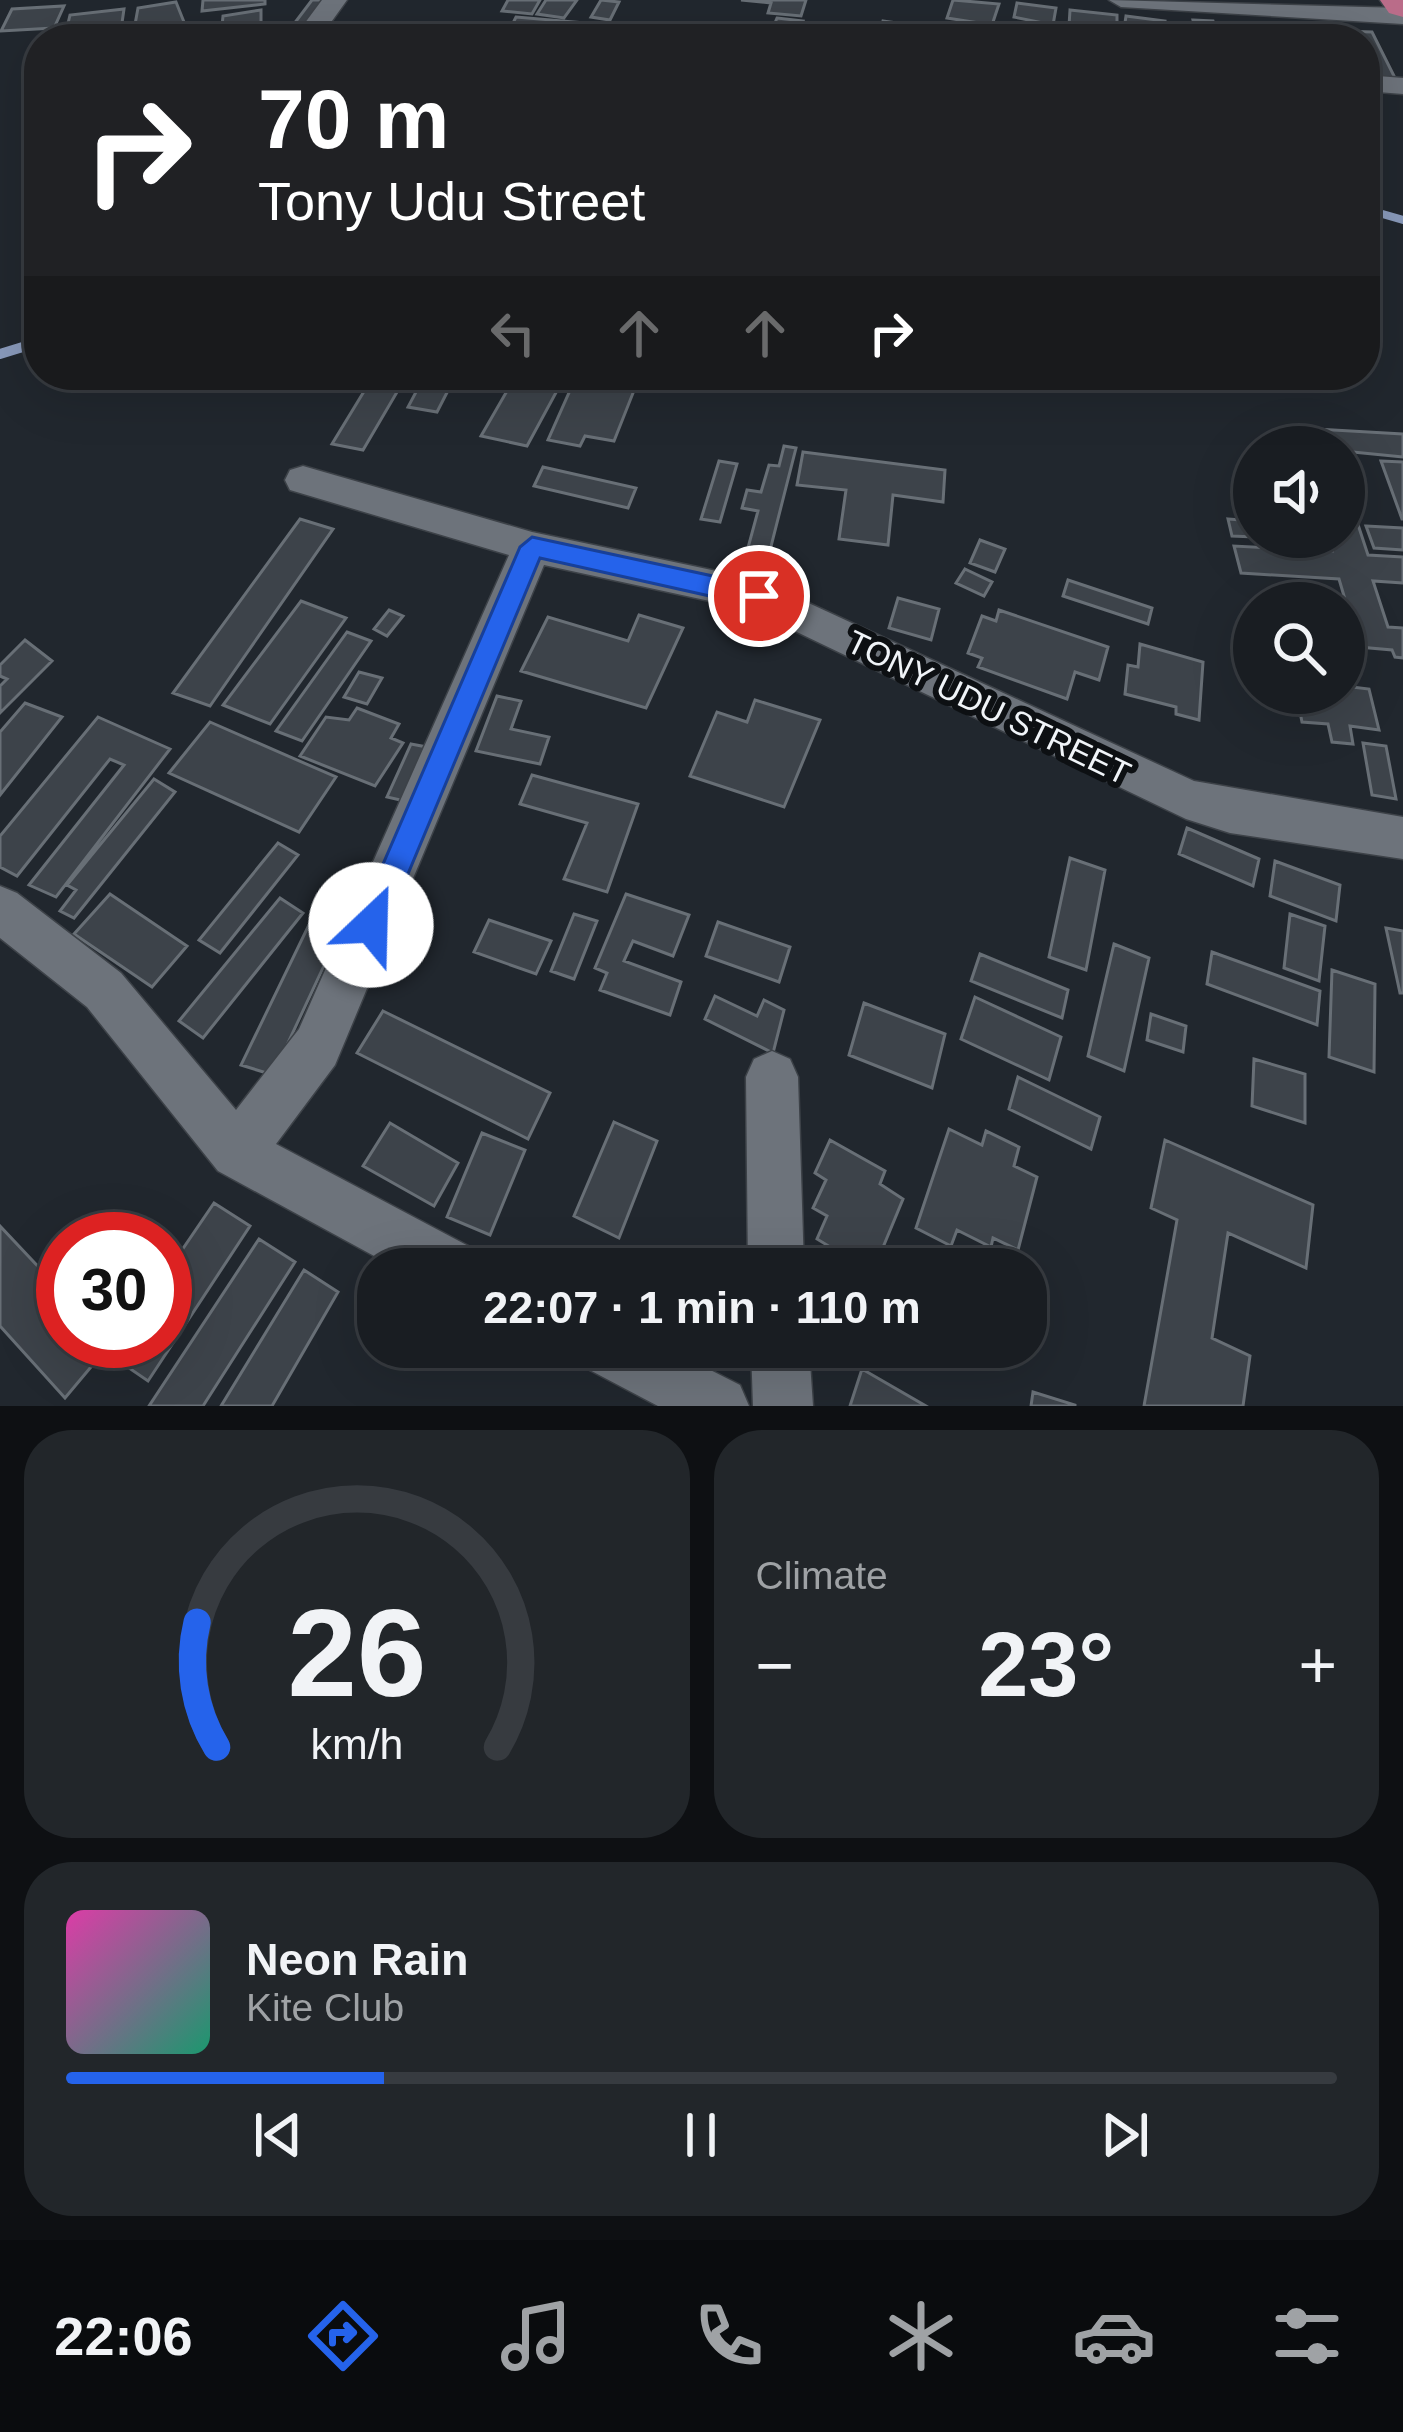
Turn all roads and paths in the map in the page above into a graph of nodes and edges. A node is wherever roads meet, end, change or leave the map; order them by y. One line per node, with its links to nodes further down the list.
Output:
1 (1121, 0): 2 (street)
2 (1403, 16)
3 (303, 480): 4 (street, TONY UDU STREET)
4 (532, 547): 5 (street, TONY UDU STREET); 8 (street)
5 (1403, 838)
6 (0, 909): 8 (street)
7 (772, 1077): 10 (street)
8 (237, 1151): 9 (street)
9 (415, 1248)
10 (776, 1248)
11 (645, 1368): 13 (street)
12 (781, 1368): 14 (street)
13 (719, 1406)
14 (782, 1406)

